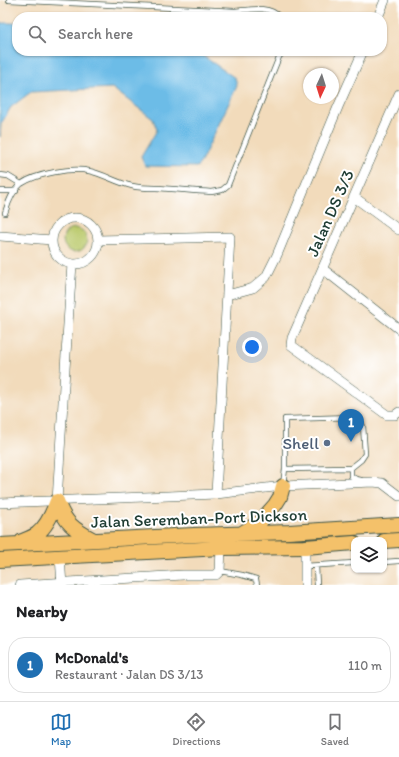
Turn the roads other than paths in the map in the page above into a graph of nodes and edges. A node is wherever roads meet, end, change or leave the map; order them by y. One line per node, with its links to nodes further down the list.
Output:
1 (9, 0): 4 (lane)
2 (385, 0): 6 (street)
3 (236, 12): 5 (lane)
4 (236, 12)
5 (271, 12)
6 (380, 12)
7 (280, 56): 11 (lane)
8 (361, 56): 22 (street)
9 (399, 94): 14 (street, Jalan DS 3/3)
10 (0, 175): 11 (lane)
11 (21, 184): 13 (lane)
12 (0, 191): 13 (lane)
13 (16, 191): 15 (lane)
14 (354, 197): 16 (street); 21 (street, Jalan DS 3/3)
15 (5, 213)
16 (399, 230)
17 (0, 236): 18 (street)
18 (52, 240): 19 (street); 20 (street)
19 (98, 240): 20 (street); 22 (street)
20 (72, 264): 31 (street)
21 (322, 269): 23 (street); 24 (street, Jalan DS 3/3)
22 (227, 295): 29 (street)
23 (399, 329)
24 (399, 412)
25 (350, 468): 26 (lane); 26 (lane); 27 (lane)
26 (285, 469): 28 (lane)
27 (373, 482): 28 (street); 30 (street)
28 (283, 486): 29 (street); 36 (highway)
29 (216, 494): 31 (street)
30 (399, 496)
31 (57, 501): 32 (street); 37 (highway); 44 (highway)
32 (0, 503)
33 (399, 525): 34 (highway, Jalan Seremban-Port Dickson)
34 (314, 531): 35 (highway, Jalan Seremban-Port Dickson); 45 (highway)
35 (289, 532): 36 (highway, Jalan Seremban-Port Dickson); 45 (highway)
36 (240, 534): 37 (highway, Jalan Seremban-Port Dickson)
37 (94, 540): 39 (highway, Jalan Seremban-Port Dickson)
38 (399, 540): 40 (highway)
39 (74, 541): 41 (highway, Jalan Seremban-Port Dickson); 47 (highway)
40 (387, 541)
41 (39, 543): 44 (highway, Jalan Seremban-Port Dickson); 47 (highway)
42 (351, 543): 45 (highway, Jalan Seremban-Port Dickson)
43 (0, 544): 44 (highway, Jalan Seremban-Port Dickson)
44 (16, 544)
45 (305, 547): 46 (highway, Jalan Seremban-Port Dickson); 52 (street)
46 (221, 548): 47 (highway, Jalan Seremban-Port Dickson); 54 (street)
47 (60, 556): 48 (highway, Jalan Seremban-Port Dickson); 56 (street)
48 (0, 560)
49 (399, 561): 50 (lane)
50 (387, 562)
51 (351, 563): 53 (lane)
52 (306, 566): 53 (lane); 60 (street)
53 (316, 566): 61 (lane)
54 (220, 571): 55 (street); 59 (lane)
55 (183, 575): 56 (street); 58 (street)
56 (62, 584): 57 (street)
57 (20, 585)
58 (184, 585)
59 (257, 585)
60 (305, 585)
61 (317, 585)

